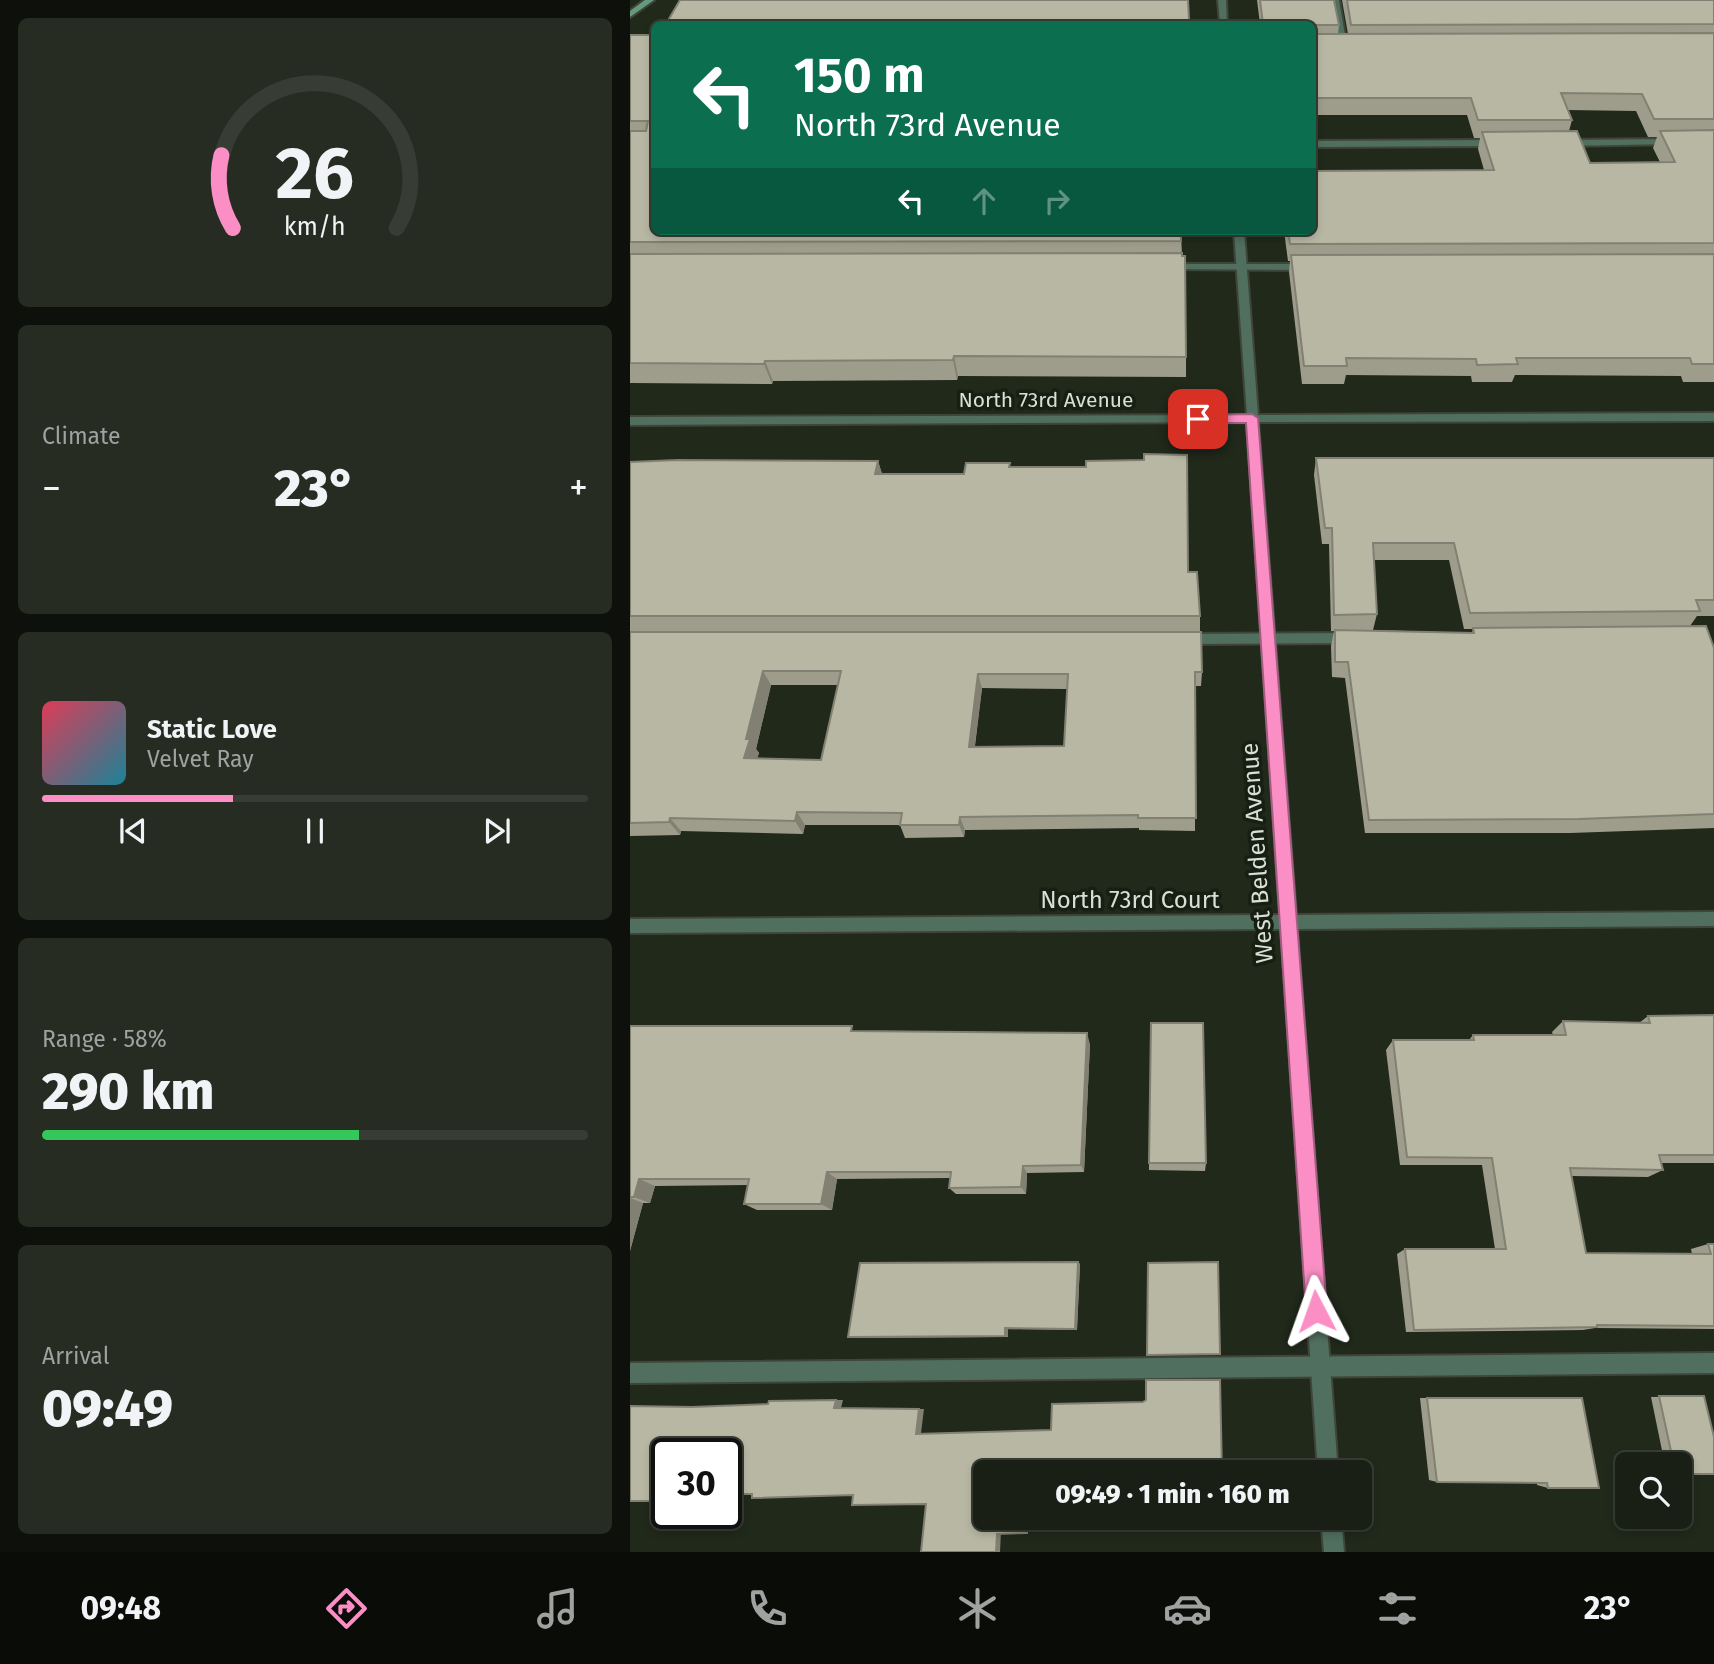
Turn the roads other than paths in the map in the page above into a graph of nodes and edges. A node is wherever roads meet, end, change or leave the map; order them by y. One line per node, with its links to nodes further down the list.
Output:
1 (650, 0): 4 (street)
2 (1222, 0): 5 (street)
3 (1335, 0): 7 (street)
4 (630, 15)
5 (1224, 21)
6 (1333, 46): 7 (street)
7 (1344, 46): 8 (street)
8 (1358, 46)
9 (1686, 142): 11 (street)
10 (1506, 143): 12 (street)
11 (1548, 143)
12 (1316, 144)
13 (1239, 235): 15 (street, West Belden Avenue)
14 (1158, 267): 15 (street)
15 (1241, 267): 16 (street); 18 (street, West Belden Avenue)
16 (1325, 267)
17 (1714, 417): 18 (street, North 73rd Avenue)
18 (1252, 418): 19 (street, North 73rd Avenue); 22 (street, West Belden Avenue)
19 (630, 421)
20 (1366, 638): 22 (street)
21 (1171, 639): 22 (street)
22 (1268, 639): 24 (street, West Belden Avenue)
23 (1714, 919): 24 (street, North 73rd Court)
24 (1289, 922): 25 (street, North 73rd Court); 27 (street, West Belden Avenue)
25 (630, 926)
26 (1714, 1363): 27 (street)
27 (1320, 1366): 28 (street); 29 (street, West Belden Avenue)
28 (630, 1373)
29 (1327, 1460)
30 (1332, 1530): 31 (street)
31 (1334, 1552)

